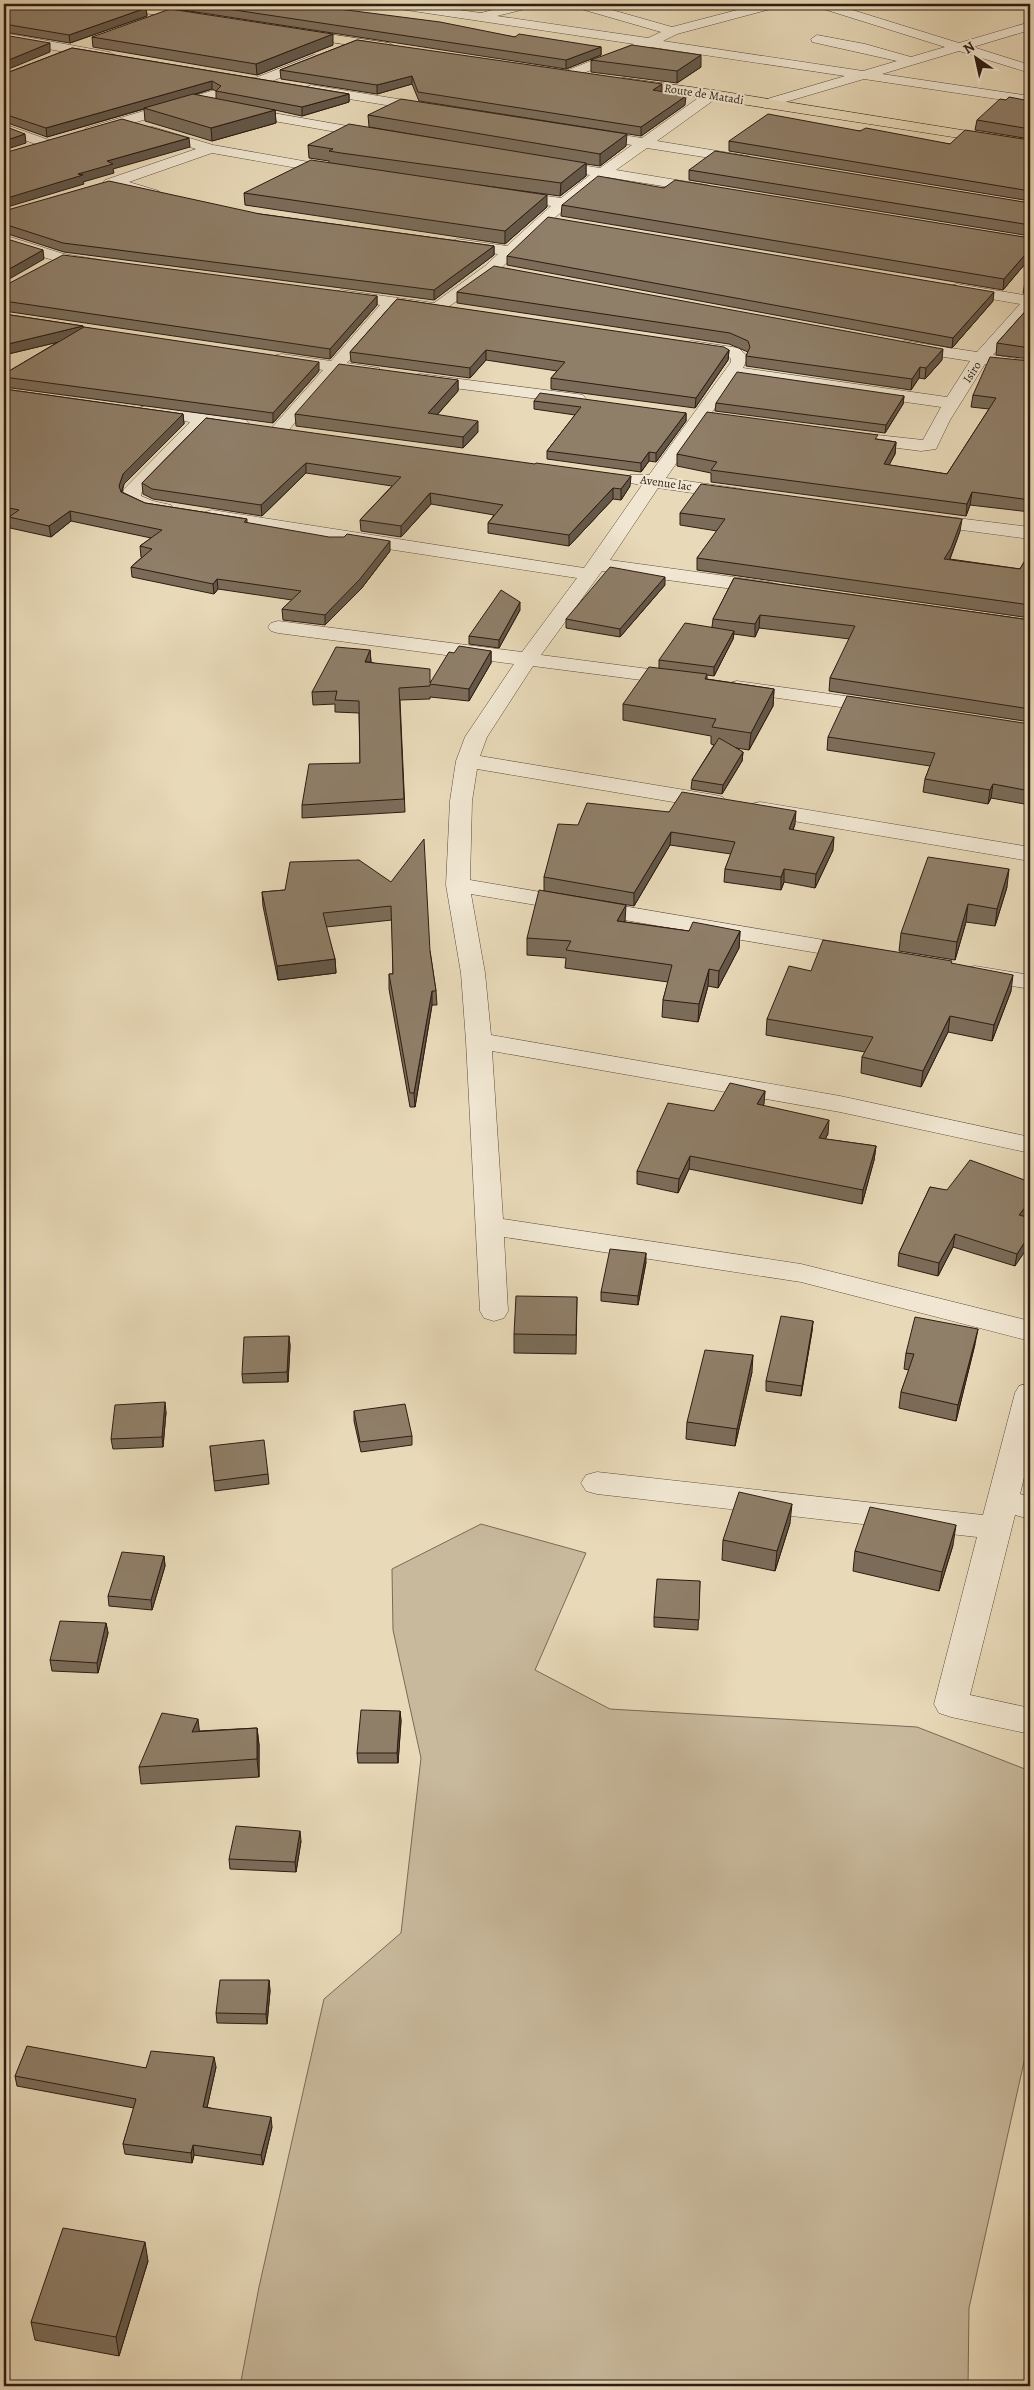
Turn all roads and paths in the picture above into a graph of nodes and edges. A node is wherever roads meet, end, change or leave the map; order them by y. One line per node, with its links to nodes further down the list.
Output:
1 (110, 4): 7 (main road)
2 (393, 4): 8 (street)
3 (529, 4): 8 (street)
4 (578, 4): 13 (street)
5 (774, 4): 13 (street)
6 (821, 4): 19 (street)
7 (171, 13): 9 (main road); 10 (street)
8 (475, 18): 18 (street)
9 (210, 19)
10 (145, 23)
11 (1030, 26): 19 (street)
12 (278, 30): 17 (main road)
13 (672, 31): 18 (street)
14 (4, 37): 20 (street)
15 (101, 39): 20 (street)
16 (817, 39): 24 (street)
17 (355, 42): 21 (main road); 29 (street)
18 (648, 44): 26 (street); 27 (street)
19 (960, 47): 24 (street); 25 (street)
20 (75, 48): 22 (street); 23 (street)
21 (404, 50)
22 (48, 60)
23 (126, 60)
24 (912, 61): 27 (street)
25 (1030, 69)
26 (563, 74): 30 (main road, Route de Matadi)
27 (865, 75): 31 (street); 33 (street)
28 (231, 77): 29 (street)
29 (260, 81): 32 (street); 34 (street)
30 (713, 94): 33 (main road, Route de Matadi); 41 (street)
31 (1030, 100)
32 (196, 101): 35 (street); 39 (street)
33 (765, 104): 43 (main road, Route de Matadi)
34 (447, 111)
35 (125, 122): 38 (street); 44 (street)
36 (4, 128): 42 (street)
37 (576, 131): 41 (street)
38 (80, 134)
39 (386, 136)
40 (62, 138): 42 (street)
41 (644, 142): 47 (street); 49 (street)
42 (44, 143): 45 (street)
43 (1030, 144)
44 (211, 149): 48 (street); 50 (street)
45 (20, 150)
46 (533, 161): 49 (street)
47 (760, 162)
48 (351, 173)
49 (602, 173): 52 (street); 55 (street)
50 (114, 182): 51 (street); 54 (street)
51 (95, 188)
52 (718, 191)
53 (496, 194): 55 (street)
54 (169, 198)
55 (564, 203): 56 (street)
56 (544, 219): 57 (street); 60 (street)
57 (564, 223)
58 (445, 242): 60 (street)
59 (8, 244): 61 (street)
60 (510, 251): 64 (street)
61 (62, 258): 62 (street); 63 (street)
62 (111, 265)
63 (46, 267)
64 (491, 269): 65 (street); 70 (street)
65 (510, 272)
66 (943, 286): 69 (street)
67 (324, 293): 68 (street)
68 (392, 302): 70 (street); 77 (street)
69 (1030, 302): 75 (street, Isiro)
70 (438, 307): 71 (street)
71 (458, 310)
72 (892, 343): 75 (street)
73 (680, 344): 78 (street)
74 (267, 357): 77 (street)
75 (980, 360): 76 (street); 80 (street, Isiro)
76 (1030, 366)
77 (335, 367): 79 (street); 83 (street)
78 (732, 372): 80 (street); 87 (street)
79 (592, 401)
80 (952, 403): 85 (street, Isiro)
81 (127, 409): 82 (street)
82 (203, 419): 83 (street); 91 (street)
83 (280, 429): 84 (street)
84 (300, 432)
85 (844, 435)
86 (624, 477): 87 (street, Avenue lac)
87 (653, 482): 88 (street, Avenue lac); 91 (street)
88 (750, 495)
89 (905, 517): 90 (street)
90 (1030, 533)
91 (593, 569): 92 (street); 94 (street)
92 (784, 591)
93 (278, 627): 94 (street)
94 (526, 660): 95 (street); 96 (street)
95 (904, 710)
96 (467, 762): 97 (street); 98 (street)
97 (1030, 854)
98 (458, 885): 99 (street); 102 (street)
99 (886, 957)
100 (953, 969): 101 (street)
101 (1030, 982)
102 (479, 1041): 103 (street); 104 (street)
103 (1030, 1145)
104 (490, 1226): 105 (street); 106 (street)
105 (494, 1311)
106 (1030, 1331)
107 (1030, 1393): 109 (street)
108 (597, 1483): 109 (street)
109 (1010, 1512): 110 (street)
110 (1030, 1721)

